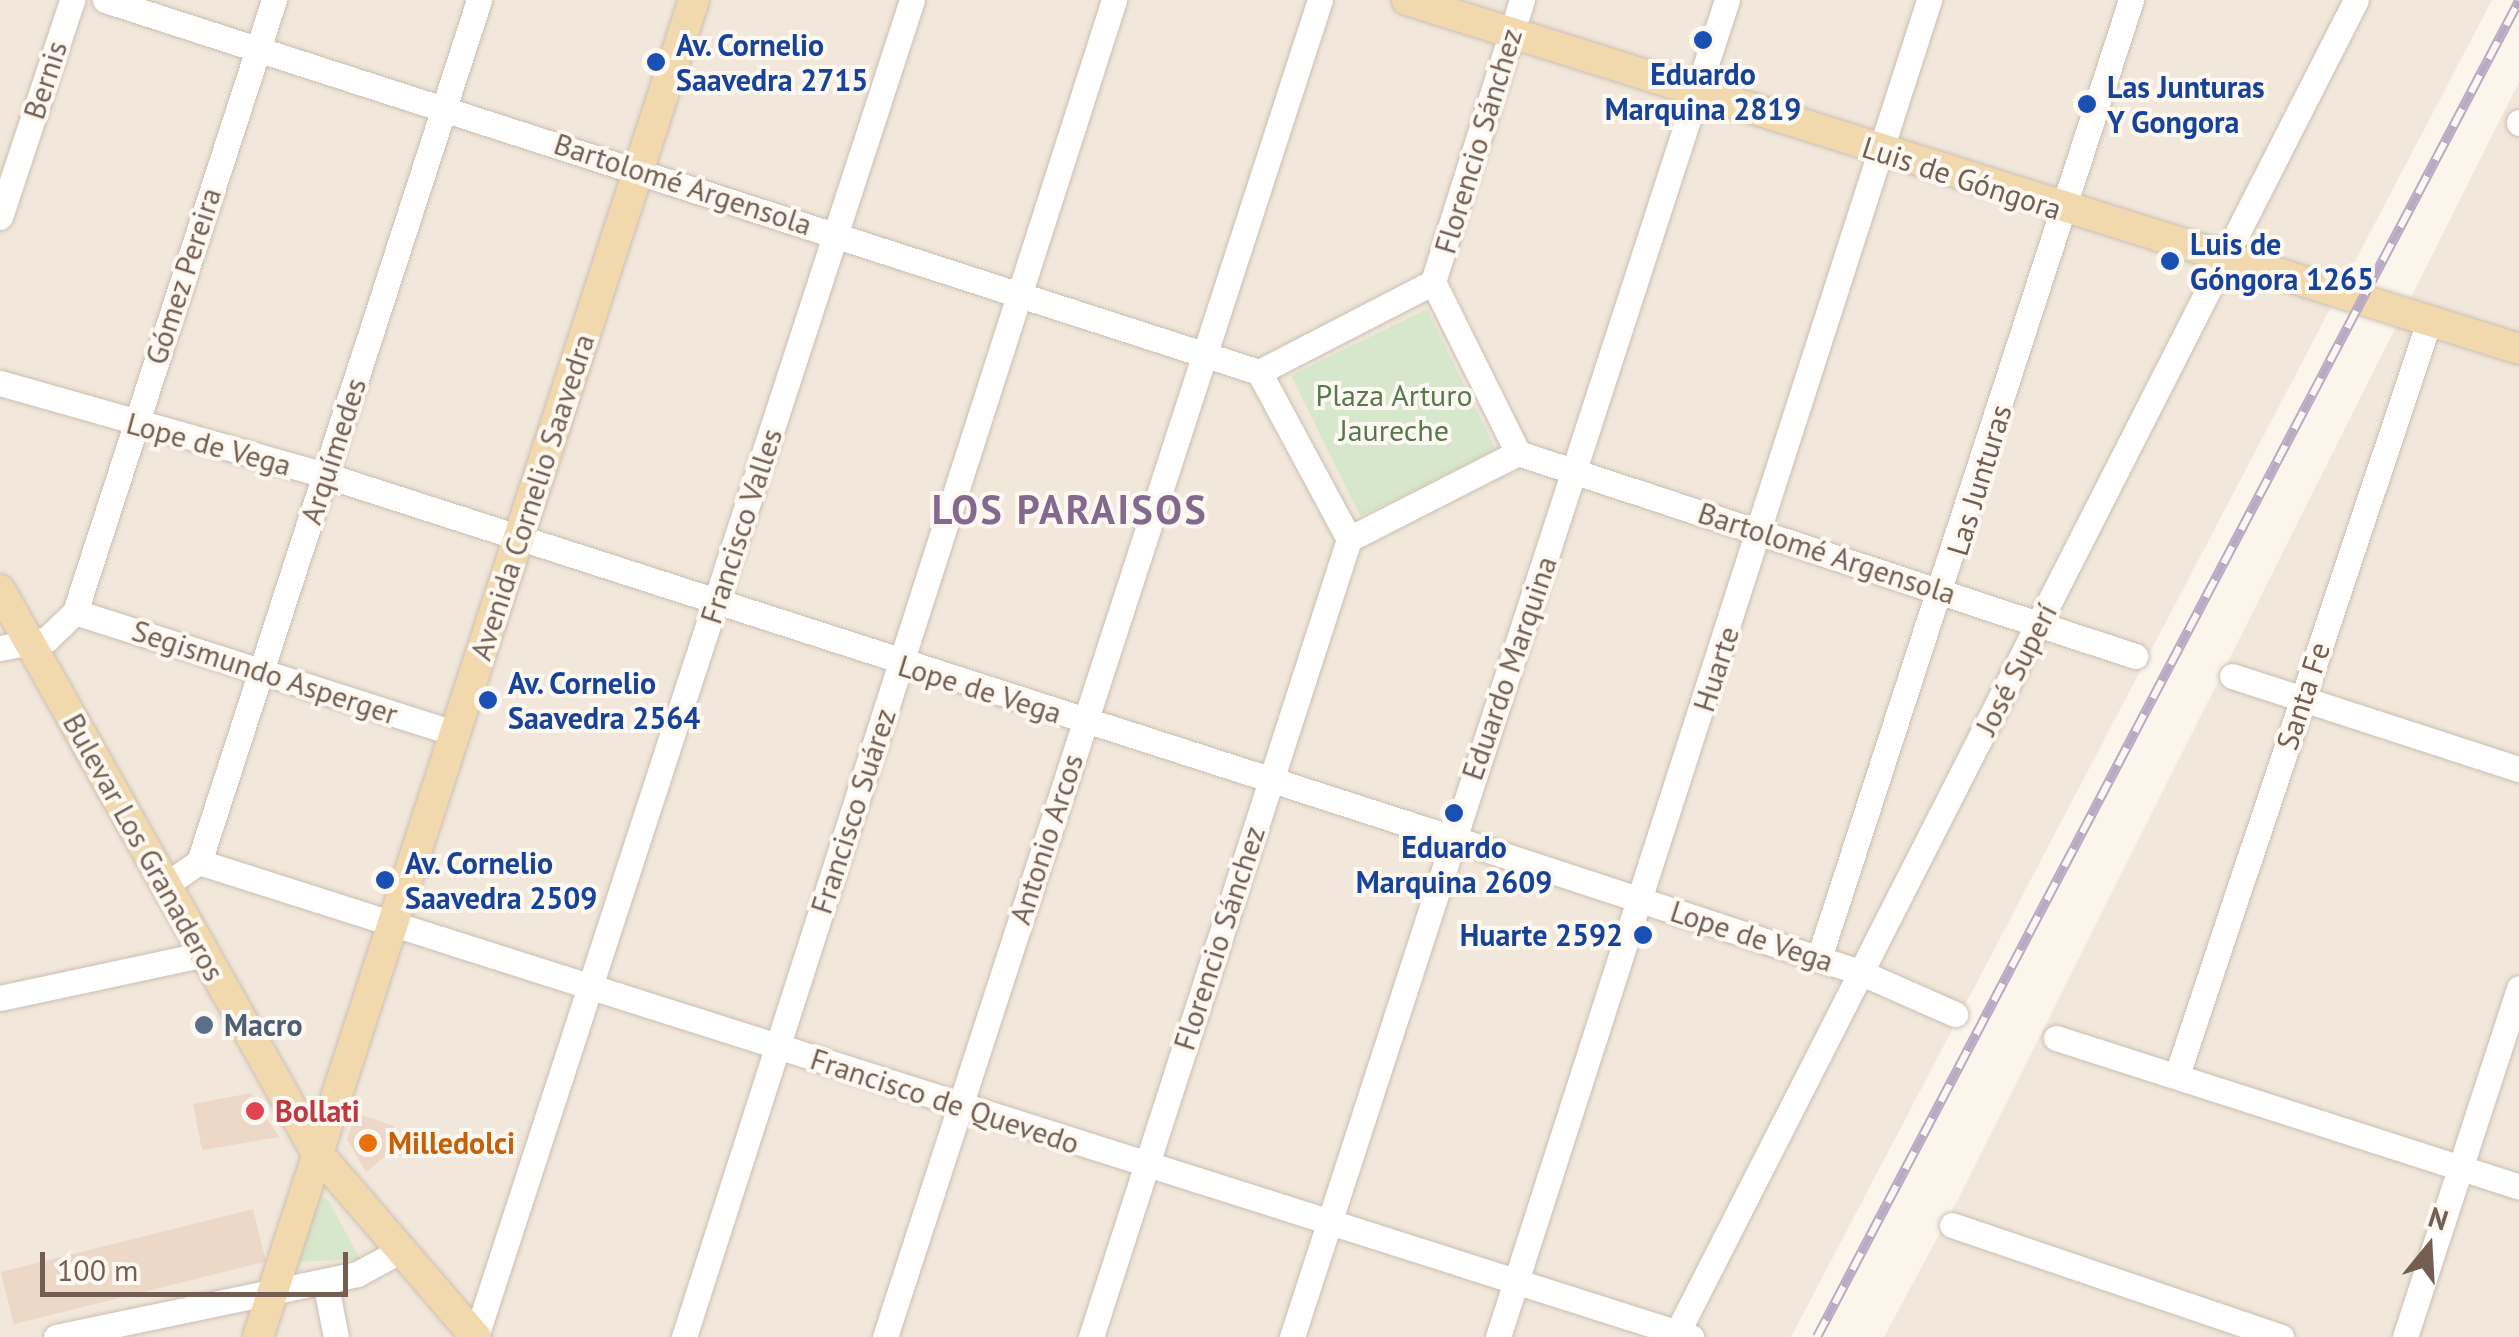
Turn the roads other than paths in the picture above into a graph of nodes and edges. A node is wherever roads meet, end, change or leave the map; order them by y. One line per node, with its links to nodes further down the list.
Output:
1 (72, 0): 22 (street, Bernis)
2 (105, 0): 16 (street, Bartolomé Argensola)
3 (274, 0): 16 (street, Gómez Pereira)
4 (478, 0): 18 (street, Arquímedes)
5 (694, 0): 20 (main road, Avenida Cornelio Saavedra)
6 (912, 0): 23 (street, Francisco Valles)
7 (1114, 0): 26 (street, Francisco Suárez)
8 (1320, 0): 29 (street, Antonio Arcos)
9 (1407, 0): 15 (main road, Luis de Góngora)
10 (1522, 0): 15 (street, Florencio Sánchez)
11 (1727, 0): 17 (street, Eduardo Marquina)
12 (1929, 0): 19 (street, Huarte)
13 (2131, 0): 21 (street, Las Junturas)
14 (2356, 0): 24 (street, José Superí)
15 (1511, 35): 17 (main road, Luis de Góngora); 25 (street, Florencio Sánchez)
16 (259, 48): 18 (street, Bartolomé Argensola); 32 (street, Gómez Pereira)
17 (1695, 94): 19 (main road, Luis de Góngora); 34 (street, Eduardo Marquina)
18 (444, 108): 20 (street, Bartolomé Argensola); 35 (street, Arquímedes)
19 (1880, 152): 21 (main road, Luis de Góngora); 36 (street, Huarte)
20 (639, 170): 23 (street, Bartolomé Argensola); 38 (main road, Avenida Cornelio Saavedra)
21 (2064, 212): 24 (main road, Luis de Góngora); 40 (street, Las Junturas)
22 (0, 217)
23 (836, 234): 26 (street, Bartolomé Argensola); 41 (street, Francisco Valles)
24 (2226, 263): 27 (main road, Luis de Góngora); 43 (street, José Superí)
25 (1433, 282): 30 (street, Florencio Sánchez); 33 (street, Florencio Sánchez)
26 (1022, 294): 29 (street, Bartolomé Argensola); 46 (street, Francisco Suárez)
27 (2429, 321): 28 (main road, Luis de Góngora); 49 (street, Santa Fe)
28 (2519, 349)
29 (1204, 354): 30 (street, Bartolomé Argensola); 50 (street, Antonio Arcos)
30 (1259, 372): 37 (street)
31 (0, 383): 32 (street, Lope de Vega)
32 (135, 422): 35 (street, Lope de Vega); 42 (street, Gómez Pereira)
33 (1518, 454): 34 (street, Bartolomé Argensola); 37 (street)
34 (1575, 473): 36 (street, Bartolomé Argensola); 54 (street, Eduardo Marquina)
35 (325, 475): 38 (street, Lope de Vega); 47 (street, Arquímedes)
36 (1762, 531): 40 (street, Bartolomé Argensola); 57 (street, Huarte)
37 (1349, 538): 53 (street, Florencio Sánchez)
38 (518, 539): 41 (street, Lope de Vega); 51 (main road, Avenida Cornelio Saavedra)
39 (0, 590): 44 (main road, Bulevar Los Granaderos)
40 (1944, 591): 43 (street, Bartolomé Argensola); 60 (street, Las Junturas)
41 (716, 603): 46 (street, Lope de Vega); 62 (street, Francisco Valles)
42 (75, 612): 44 (street); 47 (street, Segismundo Asperger)
43 (2038, 623): 45 (street, Bartolomé Argensola); 61 (street, José Superí)
44 (14, 645): 56 (main road, Bulevar Los Granaderos)
45 (2135, 656)
46 (900, 664): 50 (street, Lope de Vega); 67 (street, Francisco Suárez)
47 (263, 670): 51 (street, Segismundo Asperger); 55 (street, Arquímedes)
48 (2232, 676): 49 (street)
49 (2302, 699): 52 (street); 68 (street, Santa Fe)
50 (1084, 722): 53 (street, Lope de Vega); 69 (street, Antonio Arcos)
51 (455, 733): 58 (main road, Avenida Cornelio Saavedra)
52 (2519, 769)
53 (1269, 782): 54 (street, Lope de Vega); 71 (street, Florencio Sánchez)
54 (1452, 838): 57 (street, Lope de Vega); 74 (street, Eduardo Marquina)
55 (200, 862): 56 (street); 58 (street, Francisco de Quevedo)
56 (165, 885): 59 (main road, Bulevar Los Granaderos)
57 (1640, 899): 60 (street, Lope de Vega); 77 (street, Huarte)
58 (391, 922): 62 (street, Francisco de Quevedo); 70 (main road, Avenida Cornelio Saavedra)
59 (205, 954): 64 (street); 70 (main road, Bulevar Los Granaderos)
60 (1819, 958): 61 (street, Lope de Vega)
61 (1862, 973): 65 (street, Lope de Vega); 80 (street, José Superí)
62 (590, 987): 67 (street, Francisco de Quevedo); 84 (street, Francisco Valles)
63 (2519, 988): 72 (street)
64 (0, 998)
65 (1955, 1014)
66 (2056, 1038): 68 (street)
67 (777, 1048): 69 (street, Francisco de Quevedo); 85 (street, Francisco Suárez)
68 (2178, 1072): 72 (street)
69 (960, 1106): 71 (street, Francisco de Quevedo); 86 (street, Antonio Arcos)
70 (315, 1150): 76 (main road, Bulevar Los Granaderos); 79 (main road, Avenida Cornelio Saavedra)
71 (1145, 1164): 74 (street, Francisco de Quevedo); 87 (street, Florencio Sánchez)
72 (2460, 1168): 73 (street); 91 (street)
73 (2519, 1187)
74 (1330, 1222): 77 (street, Francisco de Quevedo); 88 (street, Eduardo Marquina)
75 (1952, 1224): 90 (street)
76 (396, 1253): 78 (street); 84 (main road, Bulevar Los Granaderos)
77 (1516, 1280): 80 (street, Francisco de Quevedo); 89 (street, Huarte)
78 (325, 1281): 79 (street); 83 (street)
79 (271, 1290): 81 (street); 82 (main road, Avenida Cornelio Saavedra)
80 (1681, 1335)
81 (56, 1337)
82 (258, 1337)
83 (336, 1337)
84 (476, 1337)
85 (684, 1337)
86 (885, 1337)
87 (1090, 1337)
88 (1292, 1337)
89 (1498, 1337)
90 (2281, 1337)
91 (2405, 1337)

